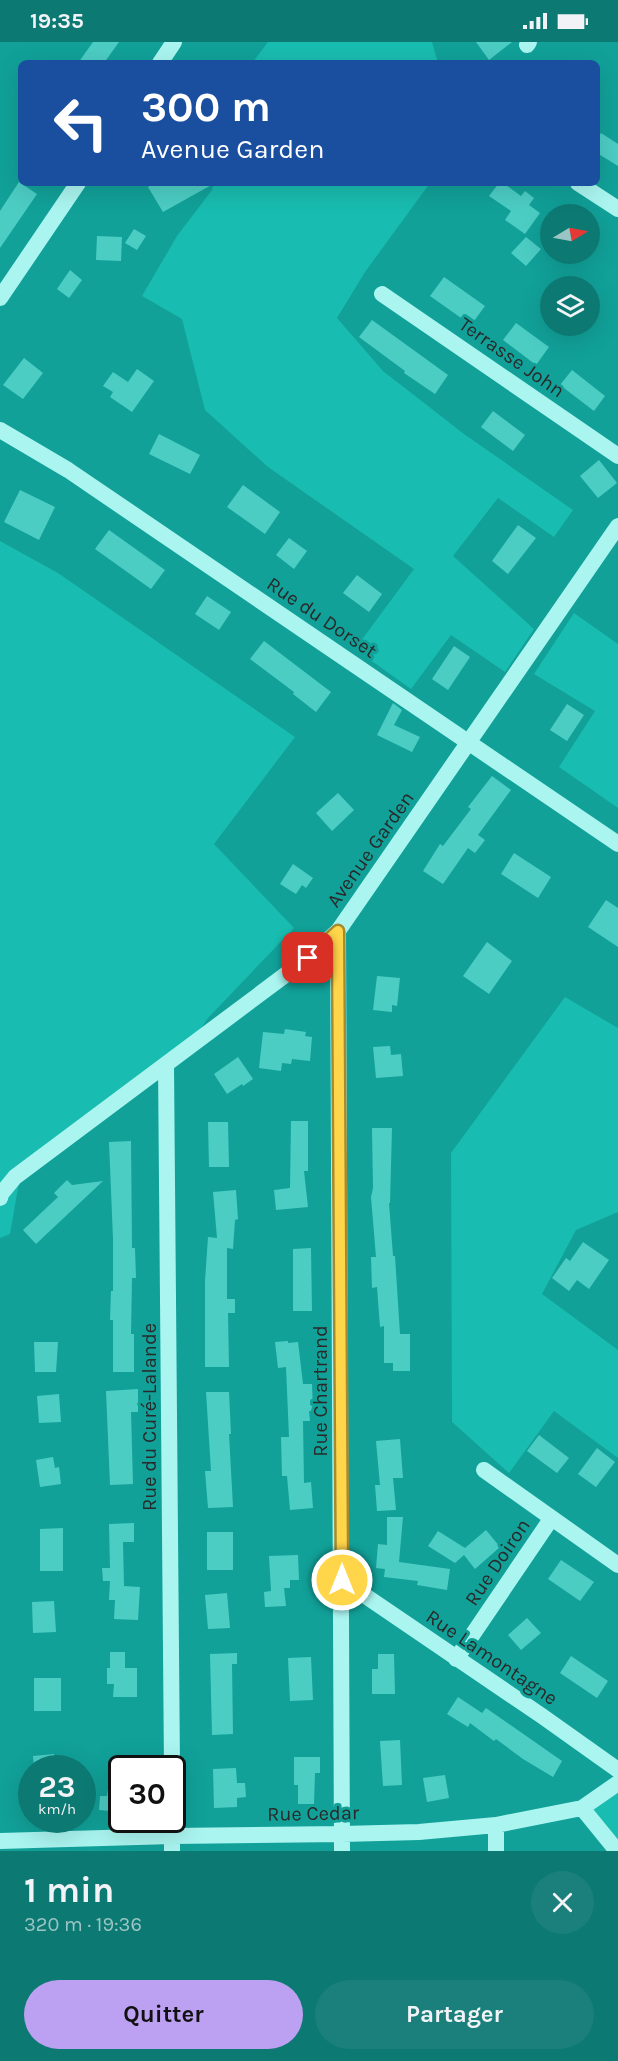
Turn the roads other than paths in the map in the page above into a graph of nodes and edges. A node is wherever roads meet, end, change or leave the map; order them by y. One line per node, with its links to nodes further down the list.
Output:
1 (174, 42): 2 (street)
2 (162, 60)
3 (76, 186): 7 (street)
4 (583, 186): 5 (street)
5 (618, 209)
6 (382, 294): 9 (street, Terrasse John)
7 (0, 298)
8 (0, 430): 11 (street, Rue du Dorset)
9 (618, 456)
10 (618, 526): 11 (street, Avenue Garden)
11 (470, 741): 12 (street, Rue du Dorset); 13 (street, Avenue Garden)
12 (618, 844)
13 (338, 931): 14 (street, Avenue Garden); 19 (street, Rue Chartrand)
14 (166, 1065): 15 (street, Avenue Garden); 21 (street, Rue du Curé-Lalande)
15 (0, 1196)
16 (484, 1470): 17 (street)
17 (551, 1519): 18 (street); 20 (street, Rue Doiron)
18 (618, 1565)
19 (342, 1580): 20 (street, Rue Lamontagne); 28 (street, Rue Chartrand)
20 (456, 1659): 22 (street, Rue Lamontagne)
21 (172, 1755)
22 (618, 1770)
23 (618, 1783): 24 (street, Rue Cedar)
24 (582, 1808): 25 (street, Rue Cedar); 30 (street)
25 (496, 1825): 28 (street, Rue Cedar); 29 (street)
26 (172, 1836): 27 (street, Rue Cedar); 28 (street, Rue Cedar)
27 (0, 1841)
28 (342, 1843)
29 (496, 1851)
30 (617, 1851)

